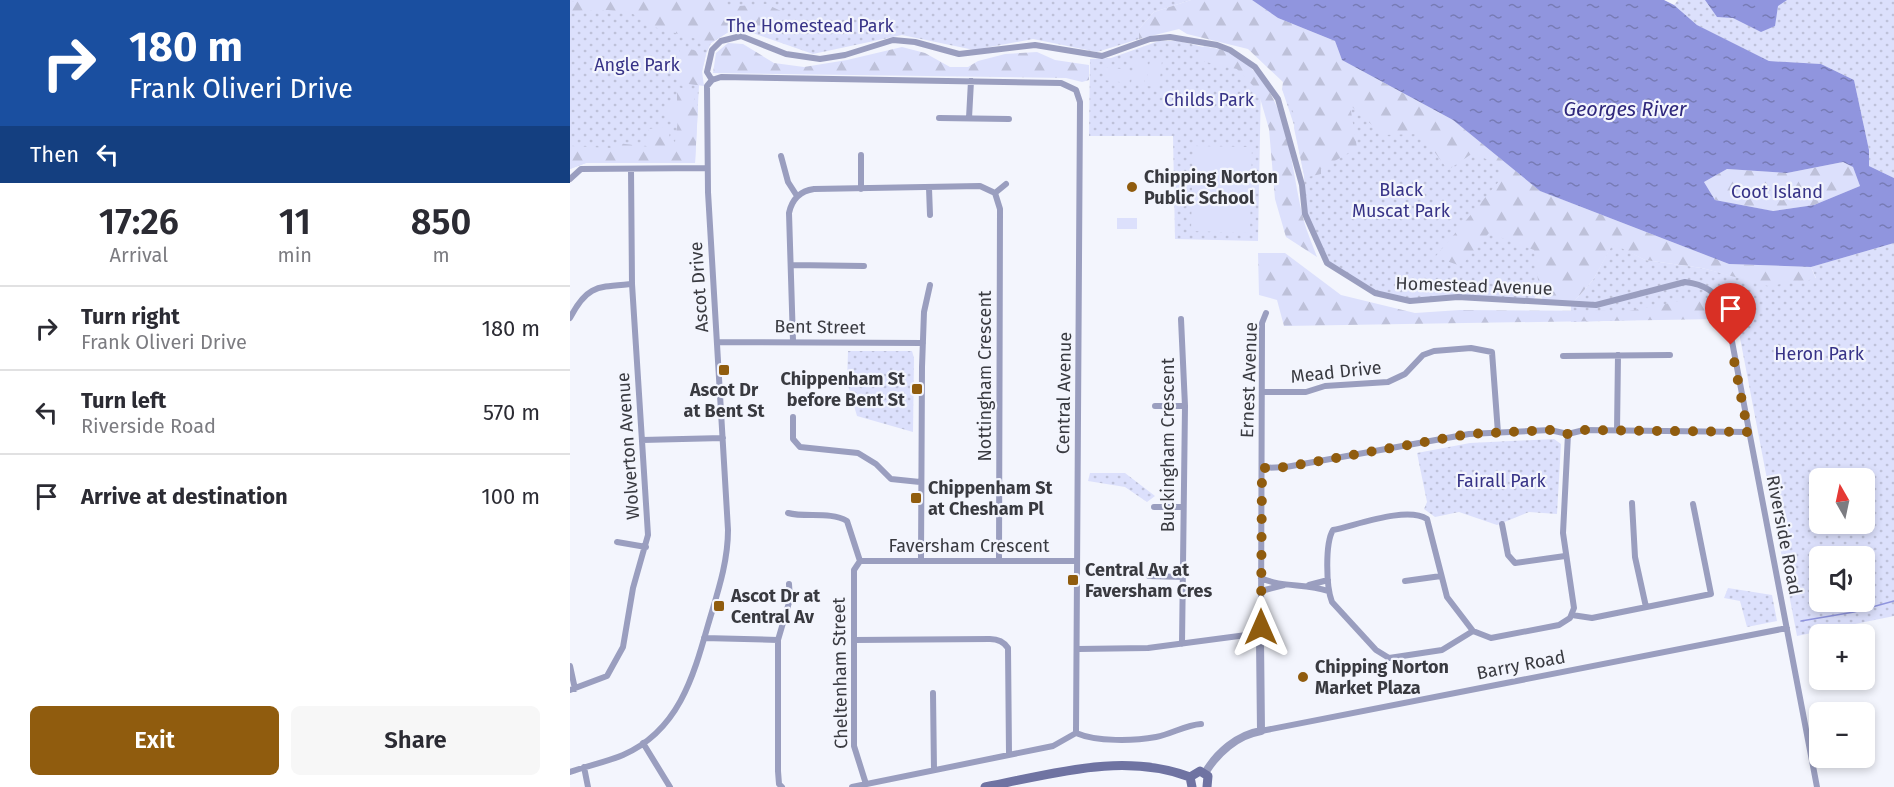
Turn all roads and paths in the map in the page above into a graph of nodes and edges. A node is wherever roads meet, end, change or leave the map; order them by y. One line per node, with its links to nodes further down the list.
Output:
1 (712, 80): 2 (street); 8 (street, Ascot Drive); 21 (street, Homestead Avenue)
2 (971, 81): 4 (street); 55 (street, Central Avenue)
3 (939, 118): 4 (street)
4 (969, 118): 5 (street)
5 (1009, 119)
6 (861, 155): 13 (street)
7 (781, 156): 15 (street)
8 (707, 168): 9 (street); 25 (street, Ascot Drive)
9 (631, 169): 10 (street); 19 (street, Wolverton Avenue)
10 (570, 179)
11 (1006, 183): 14 (street)
12 (929, 188): 13 (street); 14 (street); 16 (street)
13 (861, 189): 15 (street)
14 (995, 193): 54 (street, Nottingham Crescent)
15 (797, 196): 17 (street)
16 (930, 215)
17 (792, 265): 18 (street); 26 (street)
18 (864, 266)
19 (632, 284): 23 (street); 40 (street, Wolverton Avenue)
20 (930, 285): 27 (street)
21 (1714, 293): 36 (street, Riverside Road)
22 (1266, 313): 31 (street, Ernest Avenue)
23 (570, 318)
24 (1181, 319): 33 (street, Buckingham Crescent)
25 (717, 342): 26 (street, Bent Street); 39 (street, Ascot Drive)
26 (793, 342): 27 (street, Bent Street)
27 (923, 343): 42 (street)
28 (1618, 355): 29 (street); 30 (street); 35 (street)
29 (1670, 355)
30 (1563, 356)
31 (1262, 392): 37 (street, Mead Drive); 41 (street, Ernest Avenue)
32 (1155, 406): 33 (street)
33 (1185, 406): 46 (street, Buckingham Crescent)
34 (793, 417): 42 (street)
35 (1617, 431): 36 (street); 38 (street)
36 (1748, 432): 70 (street, Riverside Road)
37 (1497, 433): 38 (street); 41 (street)
38 (1568, 434): 51 (street)
39 (723, 438): 40 (street); 73 (street, Ascot Drive)
40 (642, 440): 50 (street, Wolverton Avenue)
41 (1262, 468): 59 (street, Ernest Avenue)
42 (920, 482): 52 (street)
43 (1632, 503): 67 (street)
44 (1694, 504): 67 (street)
45 (1154, 507): 46 (street)
46 (1182, 507): 58 (street, Buckingham Crescent)
47 (788, 513): 53 (street)
48 (1502, 524): 51 (street)
49 (617, 542): 50 (street)
50 (646, 547): 79 (street, Wolverton Avenue)
51 (1565, 556): 68 (street)
52 (921, 560): 53 (street, Faversham Crescent); 54 (street, Faversham Crescent)
53 (860, 561): 75 (street, Cheltenham Street)
54 (999, 561): 55 (street, Faversham Crescent)
55 (1077, 561): 77 (street, Central Avenue)
56 (1149, 576): 58 (street)
57 (1441, 576): 60 (street); 61 (street); 71 (street)
58 (1183, 577): 76 (street, Buckingham Crescent)
59 (1261, 578): 63 (street); 65 (street, Ernest Avenue)
60 (1328, 580): 64 (street); 66 (street)
61 (1406, 581)
62 (789, 584): 74 (street)
63 (1284, 585): 64 (street); 65 (street)
64 (1309, 585): 66 (street)
65 (1261, 591): 69 (street, Ernest Avenue)
66 (1328, 591): 71 (street)
67 (1646, 607): 68 (street)
68 (1572, 615): 71 (street)
69 (1261, 627): 72 (street)
70 (1787, 628): 82 (street, Barry Road); 99 (street, Riverside Road)
71 (1473, 631)
72 (1257, 637): 76 (street); 82 (street)
73 (705, 638): 74 (street); 84 (street, Ascot Drive)
74 (778, 640): 95 (street)
75 (854, 640): 85 (street); 91 (street, Cheltenham Street)
76 (1182, 644): 77 (street)
77 (1078, 649): 83 (street, Central Avenue)
78 (570, 666): 79 (street)
79 (573, 689)
80 (933, 693): 87 (street)
81 (1201, 724): 83 (street)
82 (1261, 731): 89 (street, Barry Road)
83 (1076, 733): 85 (street)
84 (644, 744): 86 (street, Ascot Drive); 94 (street)
85 (1009, 754): 87 (street)
86 (584, 767): 88 (street, Ascot Drive); 93 (street)
87 (934, 770): 91 (street)
88 (570, 772)
89 (1205, 773): 90 (main road); 92 (main road)
90 (1190, 777): 97 (main road); 98 (main road)
91 (866, 784): 96 (street)
92 (1208, 786)
93 (588, 787)
94 (670, 787)
95 (782, 787)
96 (852, 787)
97 (985, 787)
98 (1192, 787)
99 (1817, 787)

